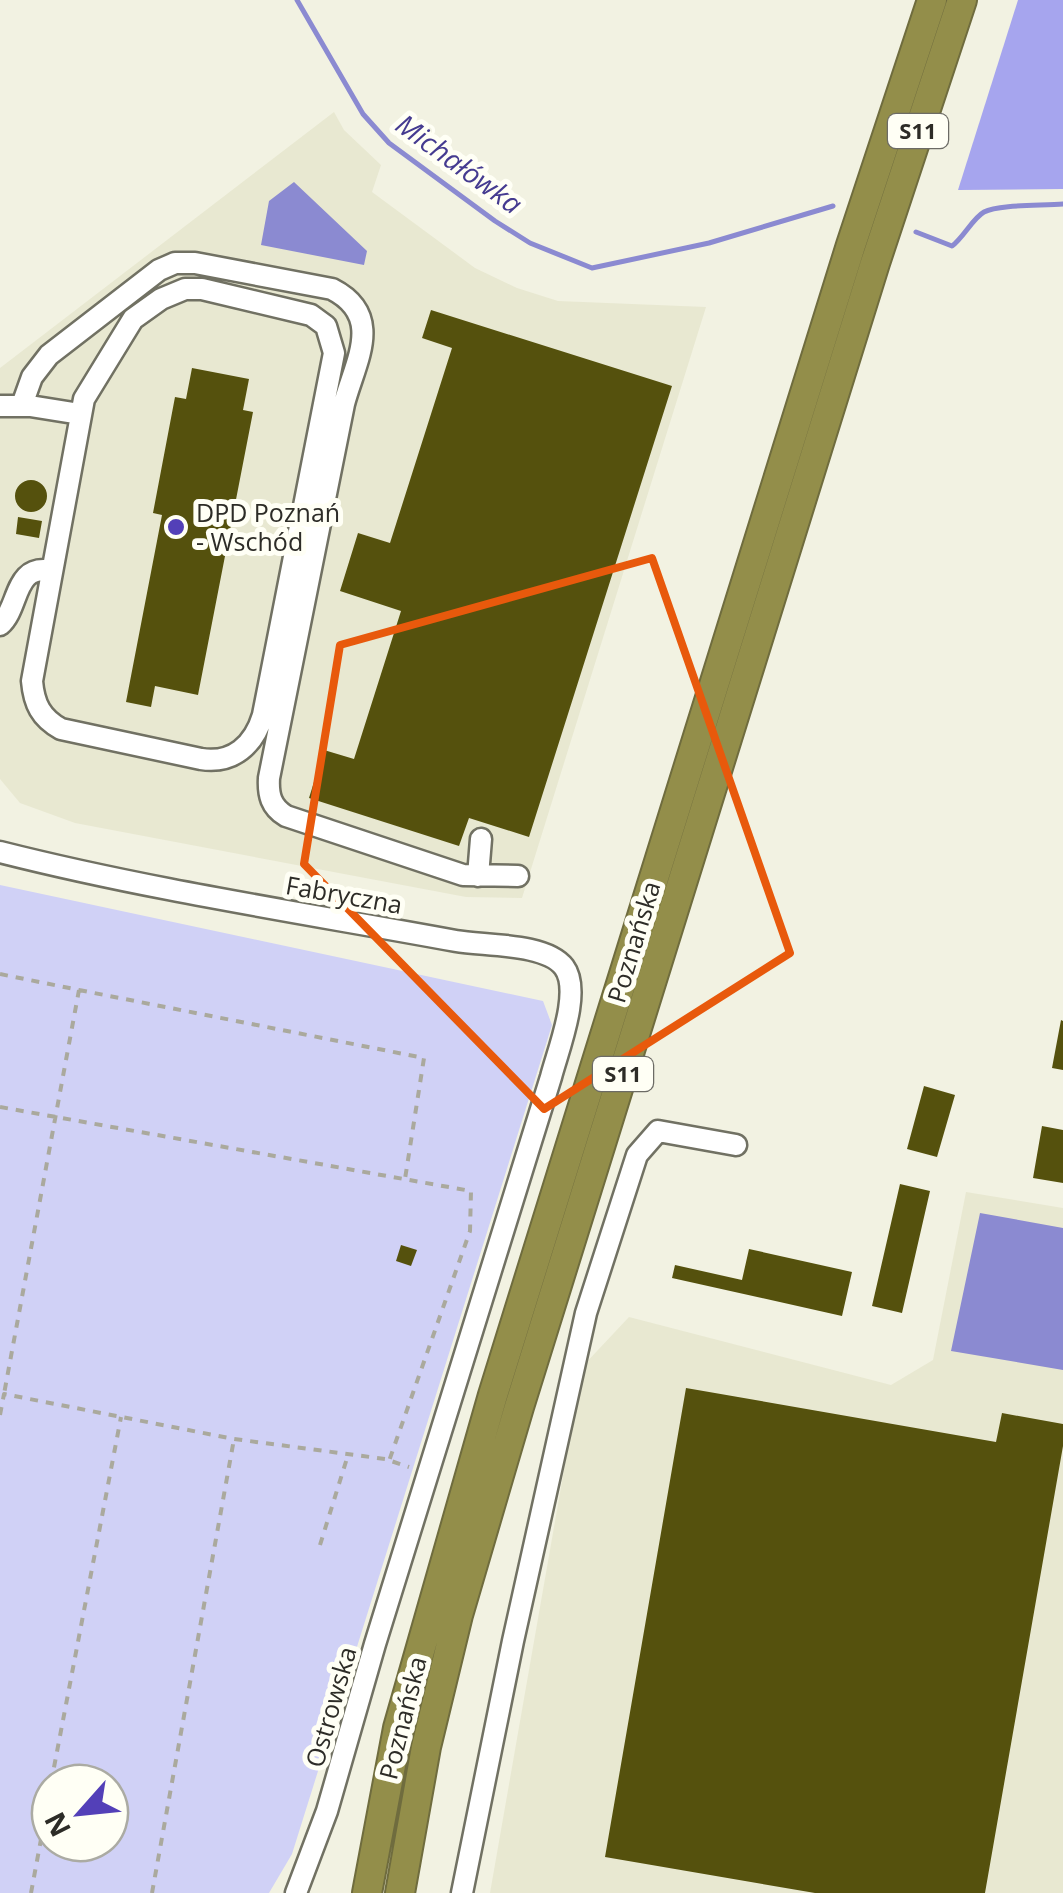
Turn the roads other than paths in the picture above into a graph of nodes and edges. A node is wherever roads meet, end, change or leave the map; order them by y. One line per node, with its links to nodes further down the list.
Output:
1 (932, 0): 14 (highway, Poznańska / S11)
2 (962, 0): 16 (highway, Poznańska / S11)
3 (22, 405): 4 (street); 5 (street); 10 (street)
4 (0, 406)
5 (80, 414): 6 (street); 6 (street)
6 (52, 570): 7 (street)
7 (0, 625)
8 (481, 839): 10 (street)
9 (0, 852): 12 (street, Fabryczna)
10 (478, 876): 11 (street)
11 (518, 876)
12 (551, 1077): 15 (street, Ostrowska)
13 (736, 1146): 17 (street)
14 (366, 1889)
15 (296, 1893)
16 (400, 1893)
17 (462, 1893)

